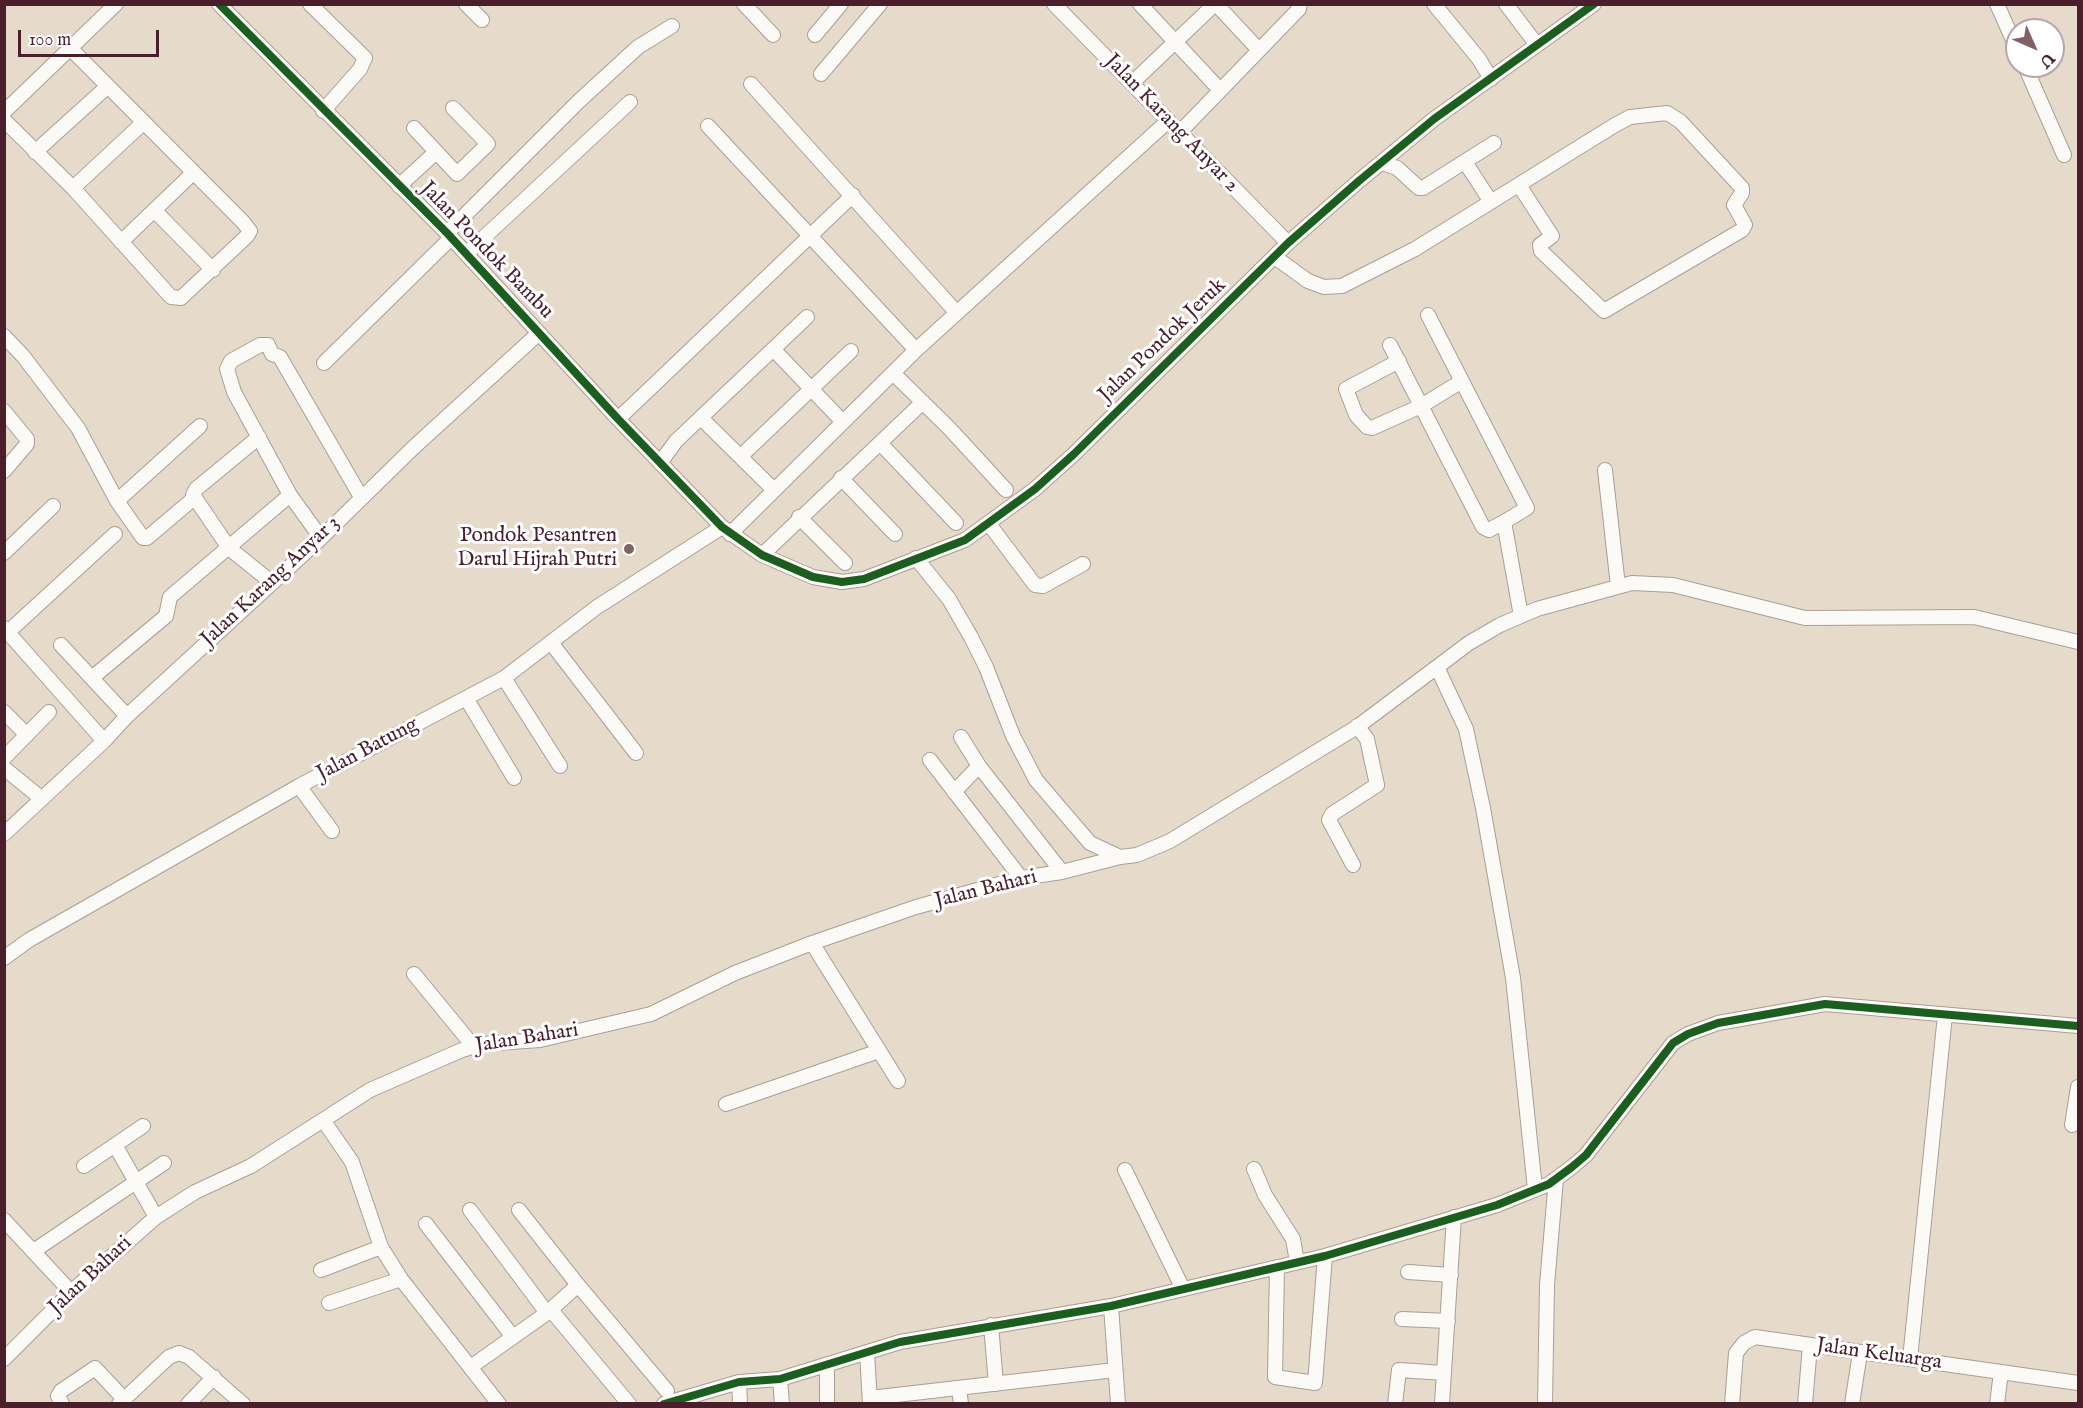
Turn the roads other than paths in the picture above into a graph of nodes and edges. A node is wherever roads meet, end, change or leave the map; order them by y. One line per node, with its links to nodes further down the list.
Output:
1 (116, 4): 23 (street)
2 (219, 4): 34 (street, Jalan Pondok Bambu)
3 (310, 4): 34 (street)
4 (466, 4): 16 (street)
5 (842, 4): 20 (street)
6 (880, 4): 25 (street)
7 (1054, 4): 28 (street, Jalan Karang Anyar 2)
8 (1140, 4): 21 (street)
9 (1216, 4): 21 (street); 24 (street)
10 (1300, 4): 24 (street)
11 (1434, 4): 27 (street)
12 (1506, 4): 22 (street)
13 (1594, 4): 22 (street, Jalan Pondok Jeruk)
14 (1997, 4): 17 (street)
15 (746, 5): 19 (street)
16 (482, 20)
17 (2005, 22)
18 (672, 26): 55 (street)
19 (773, 35)
20 (815, 35)
21 (1175, 42): 28 (street); 31 (street)
22 (1538, 45): 27 (street, Jalan Pondok Jeruk)
23 (70, 48): 30 (street); 35 (street)
24 (1258, 49): 31 (street)
25 (821, 74)
26 (2030, 78): 45 (street)
27 (1491, 79): 47 (street, Jalan Pondok Jeruk)
28 (1132, 83): 37 (street, Jalan Karang Anyar 2)
29 (751, 84): 52 (street)
30 (108, 86): 38 (street); 43 (street)
31 (1220, 89): 41 (street)
32 (630, 102): 59 (street)
33 (453, 108): 44 (street)
34 (323, 111): 50 (street, Jalan Pondok Bambu)
35 (4, 112)
36 (4, 120): 43 (street)
37 (1168, 121): 41 (street, Jalan Karang Anyar 2); 62 (street, Jalan Batung)
38 (144, 122): 48 (street); 51 (street)
39 (708, 126): 56 (street)
40 (414, 128): 44 (street)
41 (1180, 132): 58 (street, Jalan Karang Anyar 2)
42 (1494, 143): 46 (street)
43 (35, 152): 51 (street)
44 (436, 152): 50 (street)
45 (2064, 155)
46 (1466, 162): 47 (street); 53 (street)
47 (1382, 163): 58 (street, Jalan Pondok Jeruk)
48 (193, 173): 54 (street); 61 (street)
49 (1519, 185): 49 (street); 53 (street)
50 (399, 186): 55 (street, Jalan Pondok Bambu)
51 (73, 188): 57 (street)
52 (853, 195): 56 (street); 62 (street)
53 (1491, 202): 60 (street)
54 (154, 210): 57 (street); 61 (street)
55 (449, 235): 59 (street, Jalan Pondok Bambu); 72 (street)
56 (810, 235): 69 (street); 80 (street)
57 (121, 242): 61 (street)
58 (1288, 243): 60 (street, Jalan Pondok Jeruk)
59 (466, 254): 65 (street, Jalan Pondok Bambu)
60 (1276, 258): 100 (street, Jalan Pondok Jeruk)
61 (213, 270)
62 (957, 313): 69 (street, Jalan Batung)
63 (1428, 315): 74 (street)
64 (807, 317): 68 (street)
65 (539, 333): 80 (street, Jalan Pondok Bambu); 93 (street, Jalan Karang Anyar 3)
66 (4, 336): 95 (street)
67 (1390, 345): 71 (street)
68 (773, 349): 75 (street); 79 (street)
69 (916, 350): 73 (street, Jalan Batung)
70 (850, 351): 75 (street)
71 (1399, 361): 77 (street); 77 (street)
72 (324, 363)
73 (894, 374): 76 (street); 81 (street, Jalan Batung)
74 (1462, 381): 77 (street); 98 (street)
75 (810, 387): 81 (street); 85 (street)
76 (923, 402): 84 (street); 91 (street)
77 (1420, 406): 98 (street)
78 (4, 411): 88 (street)
79 (701, 418): 85 (street); 86 (street)
80 (618, 419): 86 (street, Jalan Pondok Bambu)
81 (843, 422): 90 (street, Jalan Batung)
82 (200, 426): 95 (street)
83 (259, 437): 92 (street); 93 (street); 94 (street)
84 (880, 443): 89 (street); 99 (street)
85 (741, 456): 90 (street)
86 (660, 463): 101 (street, Jalan Pondok Bambu)
87 (1605, 470): 112 (street)
88 (4, 471)
89 (841, 478): 97 (street); 103 (street)
90 (774, 490): 101 (street, Jalan Batung)
91 (1006, 490)
92 (290, 495): 104 (street); 105 (street)
93 (361, 497): 104 (street, Jalan Karang Anyar 3)
94 (193, 499): 95 (street); 105 (street)
95 (117, 501)
96 (53, 506): 106 (street)
97 (799, 518): 107 (street); 109 (street)
98 (1504, 522): 113 (street)
99 (956, 523)
100 (989, 524): 108 (street, Jalan Pondok Jeruk); 110 (street)
101 (726, 531): 107 (street, Jalan Pondok Jeruk); 116 (street, Jalan Batung)
102 (115, 534): 114 (street)
103 (895, 534)
104 (321, 538): 111 (street, Jalan Karang Anyar 3)
105 (229, 548): 111 (street); 119 (street)
106 (4, 553)
107 (762, 555): 108 (street, Jalan Pondok Jeruk)
108 (916, 558): 141 (street)
109 (845, 563)
110 (1083, 564)
111 (271, 582): 124 (street, Jalan Karang Anyar 3)
112 (1618, 586): 113 (street, Jalan Bahari); 115 (street, Jalan Bahari)
113 (1521, 616): 118 (street, Jalan Bahari)
114 (6, 630): 128 (street)
115 (2079, 642)
116 (552, 644): 120 (street, Jalan Batung); 129 (street)
117 (61, 645): 119 (street)
118 (1437, 667): 125 (street, Jalan Bahari); 165 (street)
119 (93, 677): 124 (street)
120 (504, 678): 121 (street, Jalan Batung); 132 (street)
121 (466, 698): 135 (street); 136 (street, Jalan Batung)
122 (4, 712): 126 (street)
123 (49, 712): 126 (street)
124 (127, 716): 128 (street, Jalan Karang Anyar 3)
125 (1357, 726): 141 (street, Jalan Bahari); 142 (street)
126 (27, 735): 130 (street)
127 (961, 737): 133 (street)
128 (104, 741): 138 (street, Jalan Karang Anyar 3)
129 (636, 753)
130 (4, 758)
131 (930, 760): 137 (street)
132 (560, 766)
133 (979, 766): 137 (street); 143 (street)
134 (4, 768): 138 (street)
135 (514, 778)
136 (299, 786): 139 (street); 146 (street, Jalan Batung)
137 (954, 792): 144 (street)
138 (42, 799): 140 (street, Jalan Karang Anyar 3)
139 (332, 831)
140 (4, 834)
141 (1120, 857): 143 (street, Jalan Bahari)
142 (1353, 864)
143 (1062, 872): 144 (street, Jalan Bahari)
144 (1021, 878): 145 (street, Jalan Bahari)
145 (812, 943): 150 (street, Jalan Bahari); 151 (street)
146 (4, 958)
147 (414, 974): 150 (street)
148 (1945, 1015): 149 (street); 163 (street); 195 (street)
149 (2079, 1026)
150 (474, 1047): 155 (street, Jalan Bahari)
151 (879, 1051): 152 (street); 154 (street)
152 (898, 1081)
153 (2079, 1087): 156 (street)
154 (726, 1104)
155 (324, 1120): 168 (street, Jalan Bahari); 172 (street)
156 (2072, 1125)
157 (143, 1126): 158 (street)
158 (115, 1145): 160 (street); 164 (street)
159 (164, 1164): 164 (street)
160 (84, 1166)
161 (1254, 1169): 175 (street)
162 (1125, 1170): 182 (street)
163 (1556, 1179): 165 (street); 222 (street)
164 (137, 1182): 168 (street); 173 (street)
165 (1535, 1189): 169 (street)
166 (470, 1210): 186 (street)
167 (519, 1210): 181 (street)
168 (156, 1217): 183 (street, Jalan Bahari)
169 (1454, 1217): 174 (street); 179 (street)
170 (4, 1220): 173 (street)
171 (426, 1224): 190 (street)
172 (381, 1247): 177 (street); 180 (street)
173 (35, 1250): 183 (street)
174 (1325, 1256): 175 (street); 176 (street)
175 (1297, 1262): 176 (street)
176 (1277, 1267): 182 (street)
177 (321, 1269)
178 (1408, 1272): 179 (street)
179 (1451, 1275): 188 (street)
180 (401, 1279): 184 (street); 197 (street)
181 (578, 1285): 186 (street); 207 (street)
182 (1183, 1289): 185 (street)
183 (71, 1292): 194 (street, Jalan Bahari)
184 (329, 1303)
185 (1111, 1306): 189 (street); 198 (street)
186 (549, 1311): 190 (street); 215 (street)
187 (1402, 1319): 188 (street)
188 (1448, 1321): 200 (street)
189 (991, 1325): 192 (street); 205 (street)
190 (513, 1337): 197 (street)
191 (1810, 1346): 193 (street, Jalan Keluarga); 223 (street, Jalan Keluarga); 224 (street)
192 (867, 1352): 196 (street); 209 (street)
193 (1860, 1353): 195 (street, Jalan Keluarga); 225 (street)
194 (4, 1359)
195 (1910, 1359): 199 (street, Jalan Keluarga)
196 (826, 1365): 202 (street); 218 (street)
197 (472, 1366): 214 (street)
198 (1115, 1370): 205 (street); 220 (street)
199 (2001, 1372): 204 (street, Jalan Keluarga); 226 (street)
200 (1444, 1373): 210 (street); 221 (street)
201 (214, 1377): 208 (street); 212 (street); 213 (street)
202 (780, 1379): 203 (street); 217 (street)
203 (739, 1382): 207 (street); 216 (street)
204 (2079, 1383)
205 (996, 1384): 206 (street)
206 (959, 1388): 209 (street); 219 (street)
207 (665, 1397)
208 (122, 1401): 211 (street)
209 (870, 1401)
210 (1442, 1403)
211 (62, 1404)
212 (188, 1404)
213 (243, 1404)
214 (499, 1404)
215 (629, 1404)
216 (740, 1404)
217 (782, 1404)
218 (827, 1404)
219 (961, 1404)
220 (1118, 1404)
221 (1395, 1404)
222 (1545, 1404)
223 (1732, 1404)
224 (1805, 1404)
225 (1852, 1404)
226 (1996, 1404)

